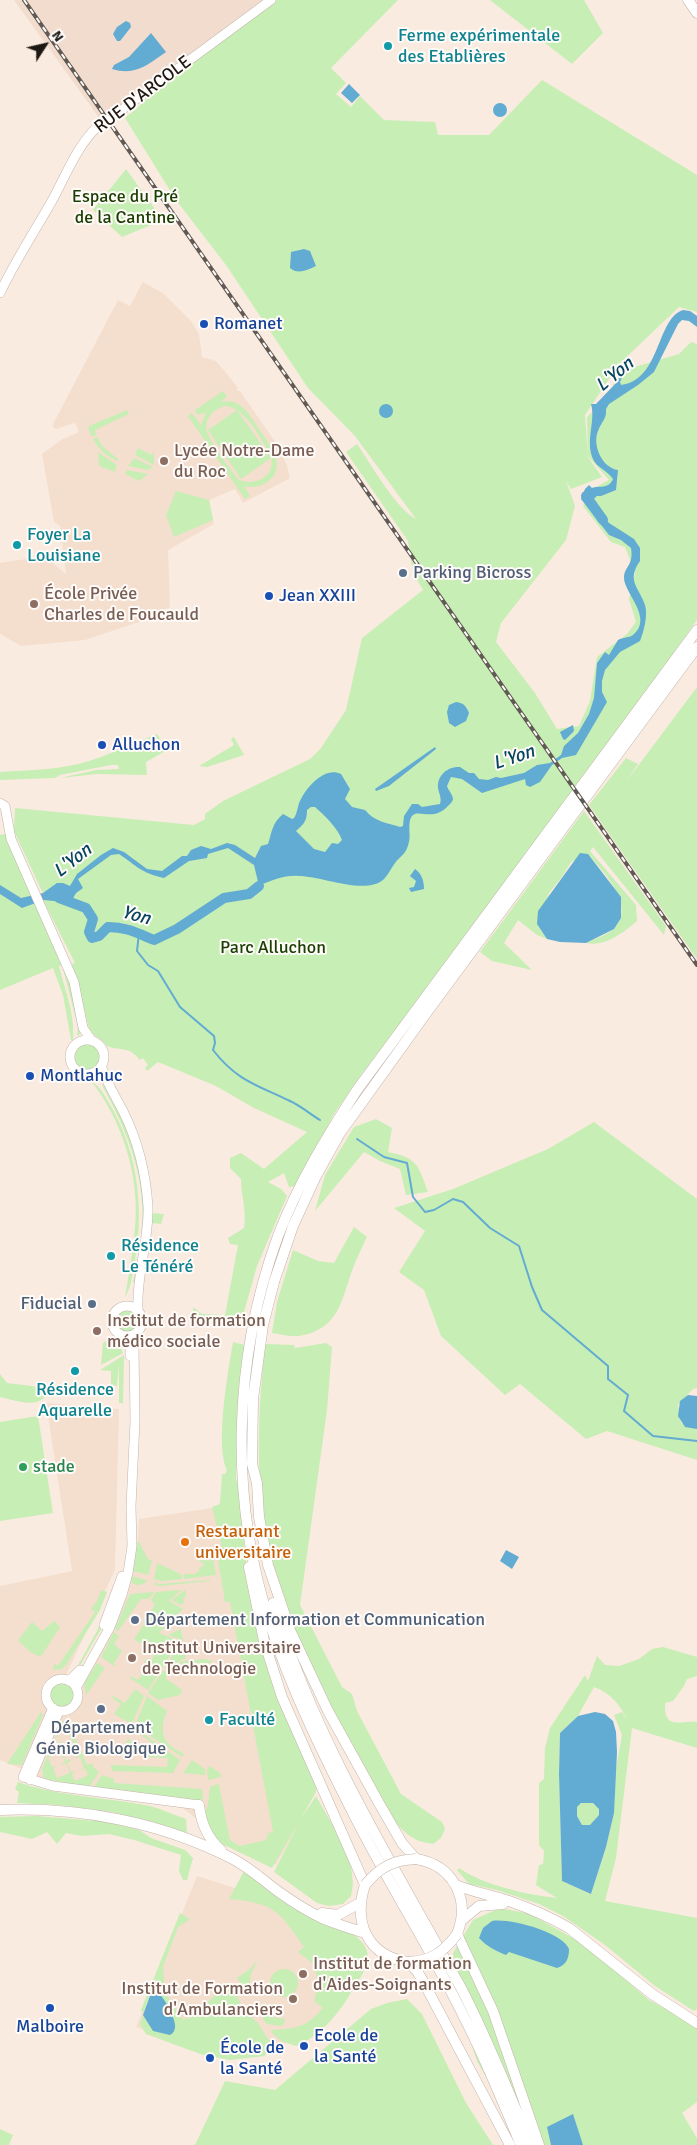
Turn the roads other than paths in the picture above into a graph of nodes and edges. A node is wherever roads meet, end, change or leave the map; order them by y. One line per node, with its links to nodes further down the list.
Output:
1 (271, 0): 4 (main road, RUE D'ARCOLE, bridge)
2 (688, 0): 3 (main road)
3 (697, 13)
4 (0, 293)
5 (697, 630): 20 (main road)
6 (697, 647): 19 (main road)
7 (0, 804): 8 (main road)
8 (83, 1028): 9 (main road); 10 (main road)
9 (92, 1041): 10 (main road); 11 (main road)
10 (78, 1043): 12 (main road)
11 (101, 1066): 12 (main road); 13 (main road)
12 (92, 1073): 13 (main road)
13 (106, 1082): 14 (main road)
14 (138, 1290): 15 (main road); 16 (main road)
15 (126, 1306): 16 (main road); 18 (main road)
16 (138, 1310): 17 (main road)
17 (137, 1333): 18 (main road); 22 (main road)
18 (122, 1336): 21 (main road)
19 (252, 1464): 27 (main road); 34 (main road)
20 (246, 1512): 28 (main road); 34 (main road)
21 (69, 1681): 22 (main road); 23 (main road)
22 (76, 1688): 23 (main road)
23 (56, 1709): 24 (main road)
24 (199, 1805): 26 (main road)
25 (0, 1810): 26 (main road)
26 (234, 1859): 32 (main road)
27 (416, 1859): 28 (main road, bridge); 29 (main road)
28 (365, 1885): 30 (main road)
29 (456, 1885): 31 (main road); 33 (main road)
30 (360, 1903): 32 (main road); 35 (main road)
31 (516, 1905): 33 (main road); 38 (main road)
32 (306, 1909): 35 (main road)
33 (462, 1920): 36 (main road)
34 (417, 1921): 40 (main road); 41 (main road)
35 (365, 1933): 37 (main road)
36 (457, 1934): 37 (main road, bridge); 42 (main road)
37 (408, 1962): 39 (main road)
38 (697, 2023)
39 (510, 2145)
40 (521, 2145)
41 (531, 2145)
42 (539, 2145)

